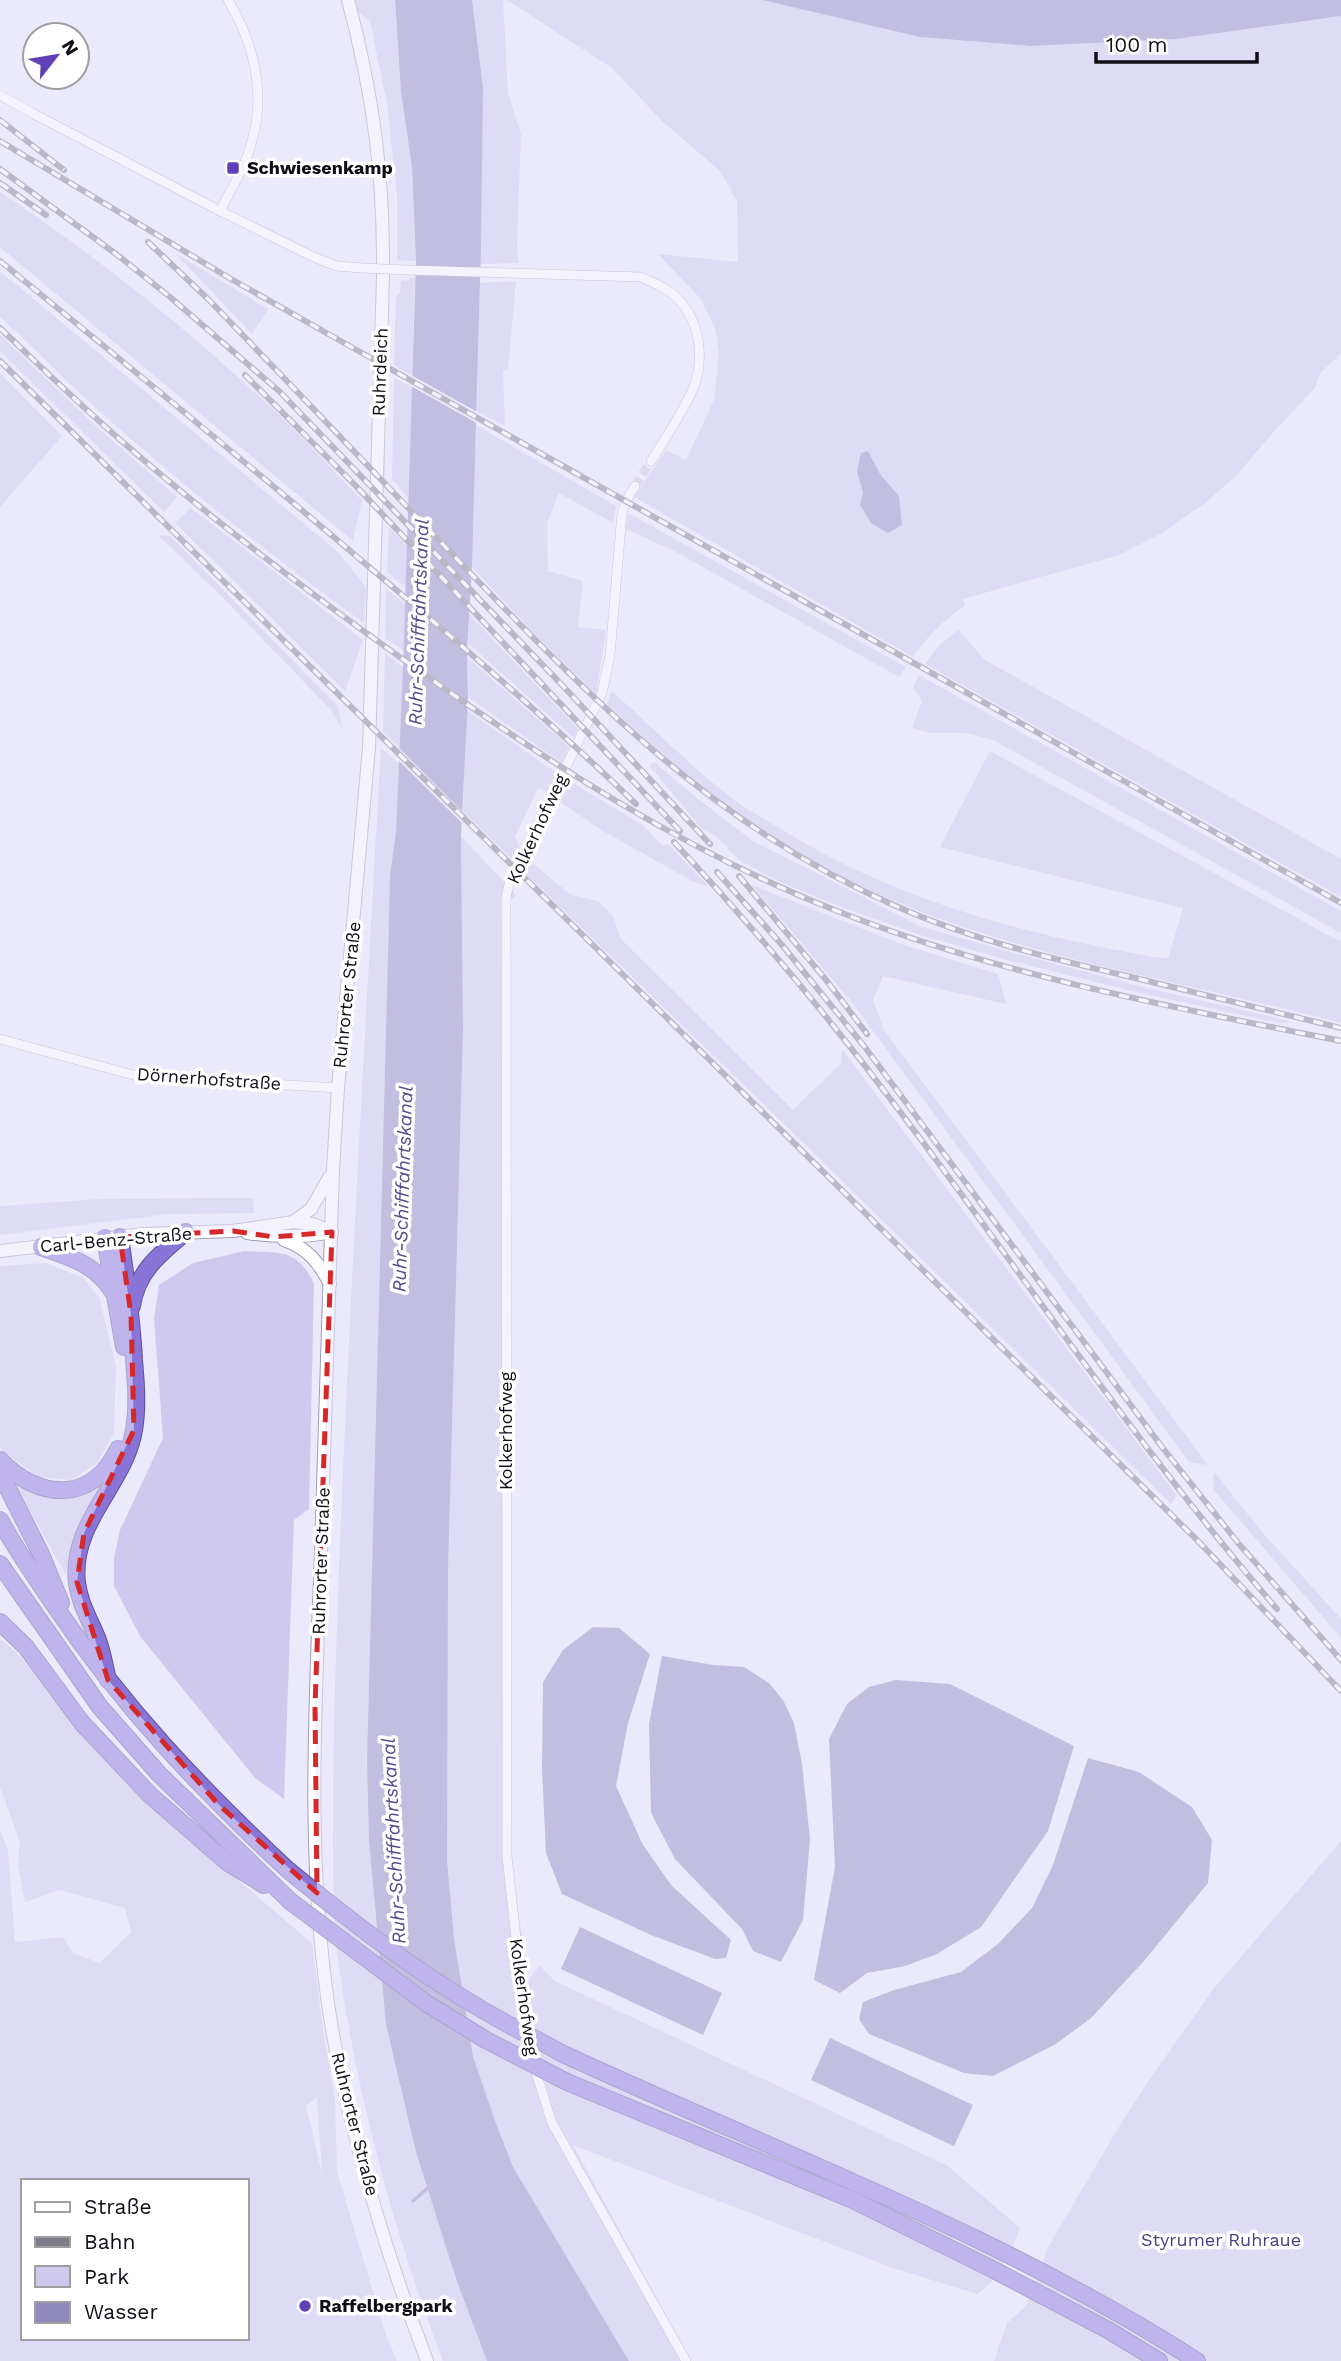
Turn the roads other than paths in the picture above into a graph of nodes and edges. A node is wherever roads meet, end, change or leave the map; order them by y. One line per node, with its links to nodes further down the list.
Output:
1 (228, 0): 4 (street)
2 (348, 0): 7 (main road, Ruhrdeich)
3 (0, 94): 4 (street)
4 (220, 211): 5 (street, bridge)
5 (651, 461)
6 (635, 486): 31 (street, Kolkerhofweg)
7 (369, 748): 9 (main road, Ruhrorter Straße)
8 (0, 1040): 9 (street, Dörnerhofstraße)
9 (338, 1088): 10 (main road, Ruhrorter Straße)
10 (333, 1169): 11 (main road); 14 (main road, Ruhrorter Straße)
11 (293, 1222): 12 (main road, Carl-Benz-Straße); 14 (main road, Carl-Benz-Straße)
12 (233, 1231): 13 (main road, Carl-Benz-Straße); 15 (main road, Carl-Benz-Straße)
13 (186, 1232): 16 (main road, Carl-Benz-Straße); 21 (highway)
14 (332, 1232): 15 (main road, Carl-Benz-Straße); 19 (main road, Ruhrorter Straße)
15 (274, 1237): 19 (main road)
16 (113, 1238): 17 (main road, Carl-Benz-Straße); 20 (highway); 21 (highway)
17 (41, 1247): 18 (main road, Carl-Benz-Straße); 20 (highway)
18 (0, 1251)
19 (330, 1284): 30 (main road, Ruhrorter Straße)
20 (116, 1297): 22 (highway)
21 (131, 1315): 28 (highway)
22 (0, 1460)
23 (0, 1473): 27 (highway)
24 (0, 1520): 27 (highway)
25 (0, 1564): 29 (highway)
26 (0, 1622): 29 (highway)
27 (76, 1638): 28 (highway)
28 (108, 1680): 33 (highway, bridge)
29 (290, 1901): 32 (highway, bridge)
30 (427, 2361)
31 (687, 2361)
32 (1159, 2361)
33 (1196, 2361)

